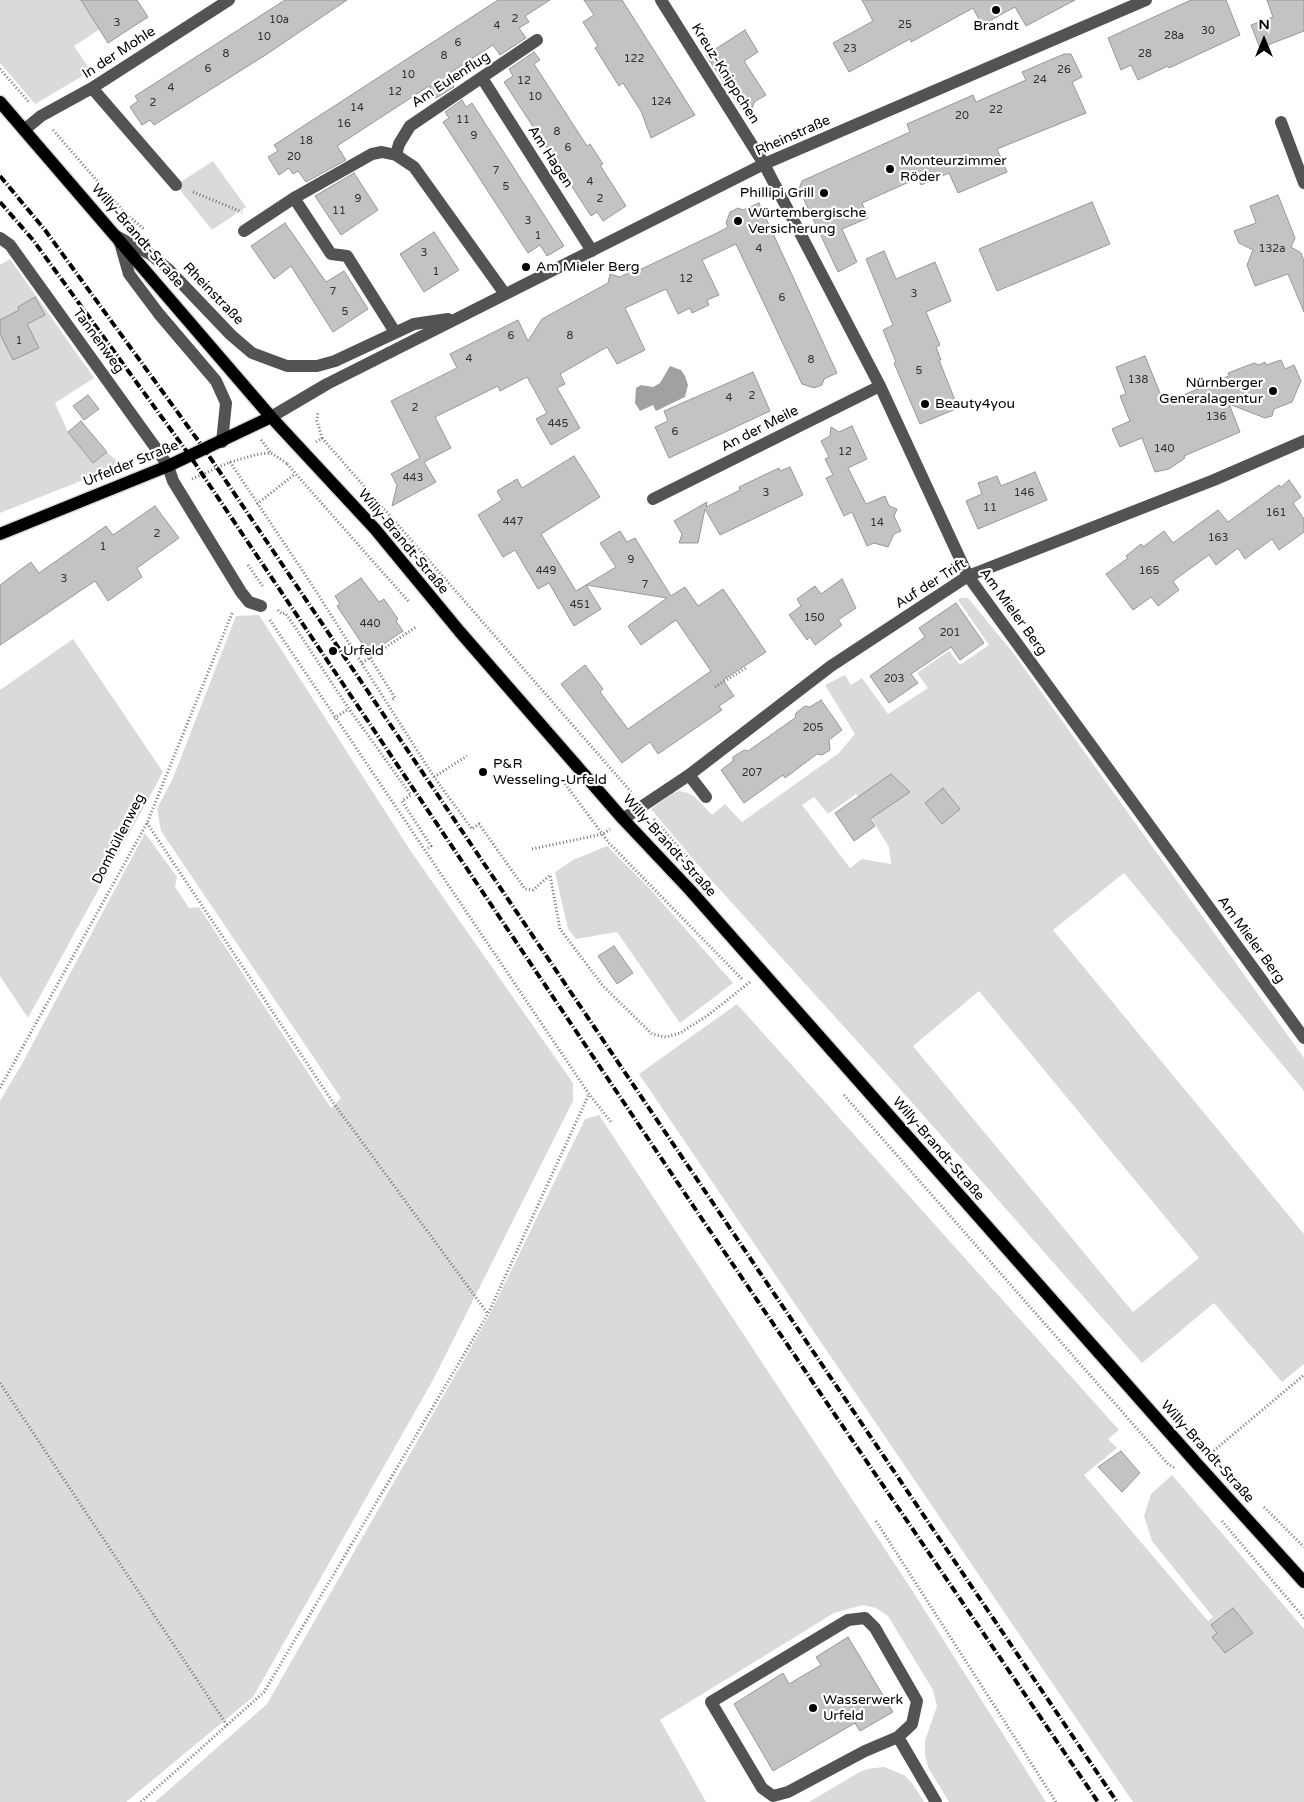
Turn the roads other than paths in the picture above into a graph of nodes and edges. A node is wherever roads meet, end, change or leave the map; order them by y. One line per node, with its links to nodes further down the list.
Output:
1 (229, 0): 6 (street, In der Mohle)
2 (661, 0): 11 (street, Kreuz-Knippchen)
3 (1146, 0): 11 (street, Rheinstraße)
4 (537, 40): 5 (street, Am Eulenflug)
5 (482, 78): 10 (street, Am Eulenflug); 18 (street, Am Hagen)
6 (92, 88): 9 (street, In der Mohle); 13 (street)
7 (0, 102): 9 (main road, Willy-Brandt-Straße)
8 (1281, 122): 12 (street)
9 (24, 130): 16 (main road, Willy-Brandt-Straße)
10 (396, 155): 14 (street); 19 (street)
11 (764, 164): 18 (street, Rheinstraße); 22 (street, Am Mieler Berg)
12 (1304, 183)
13 (176, 185)
14 (294, 198): 15 (street); 21 (street)
15 (244, 231)
16 (118, 237): 21 (street, Rheinstraße); 23 (main road, Willy-Brandt-Straße); 25 (street)
17 (0, 238): 26 (street, Tannenweg)
18 (592, 251): 19 (street, Rheinstraße)
19 (505, 294): 20 (street, Rheinstraße)
20 (460, 317): 21 (street, Rheinstraße); 23 (street, Rheinstraße)
21 (395, 332)
22 (880, 386): 27 (street, An der Meile); 29 (street, Am Mieler Berg)
23 (271, 417): 25 (main road, Urfelder Straße); 33 (main road, Willy-Brandt-Straße)
24 (1304, 441): 29 (street, Auf der Trift)
25 (222, 442): 26 (main road, Urfelder Straße)
26 (168, 466): 28 (main road, Urfelder Straße); 30 (street)
27 (653, 499)
28 (0, 534)
29 (968, 576): 31 (street, Auf der Trift); 34 (street, Am Mieler Berg)
30 (261, 606)
31 (689, 776): 32 (street); 33 (street, Auf der Trift)
32 (706, 797)
33 (623, 819): 35 (main road, Willy-Brandt-Straße)
34 (1304, 1038)
35 (1304, 1582)
36 (898, 1737): 36 (street); 37 (street)
37 (936, 1802)

